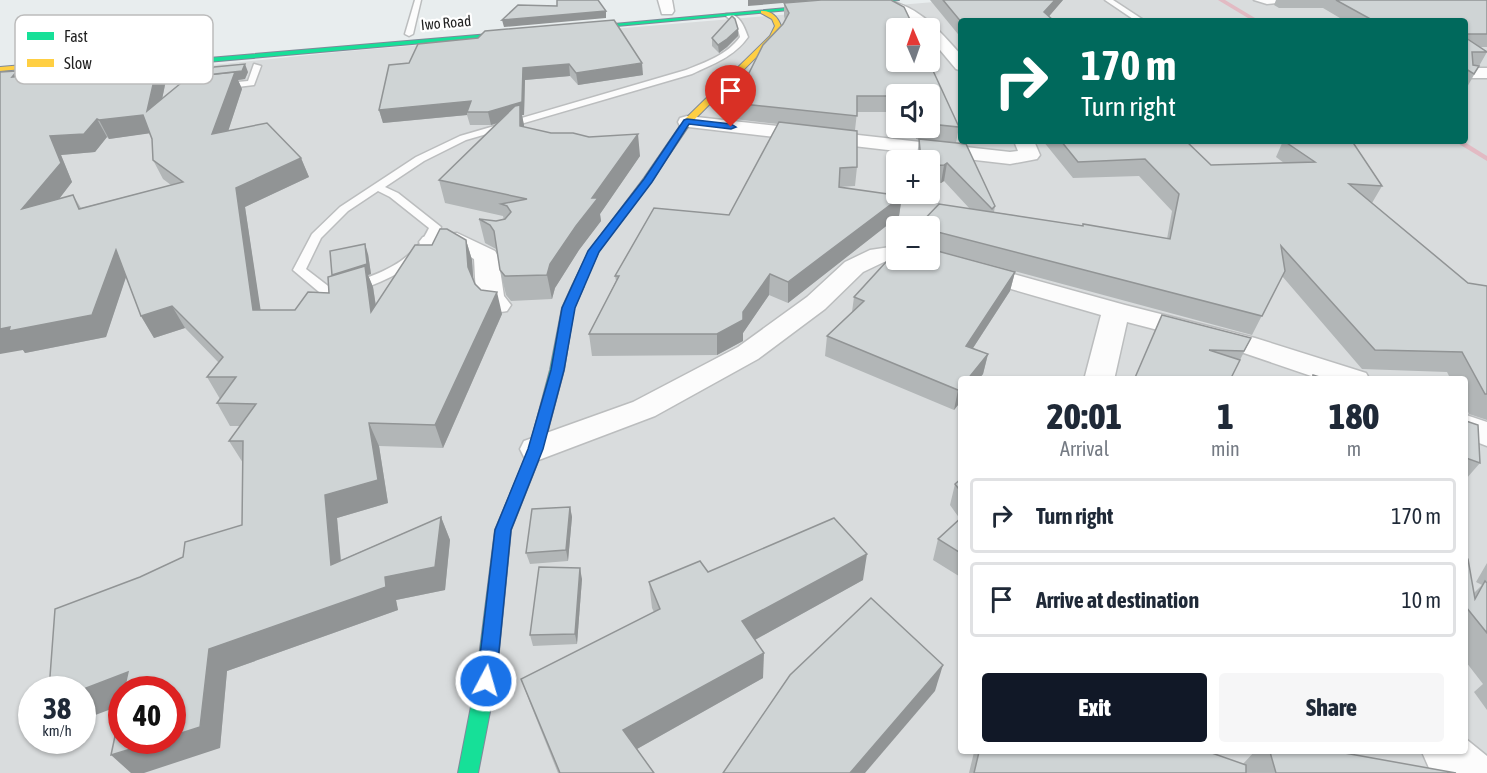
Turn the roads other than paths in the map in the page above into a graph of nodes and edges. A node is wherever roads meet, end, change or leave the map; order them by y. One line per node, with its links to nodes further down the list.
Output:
1 (418, 0): 12 (lane)
2 (805, 0): 7 (main road)
3 (1108, 0): 11 (lane)
4 (1257, 0): 5 (lane)
5 (1299, 0)
6 (889, 1): 8 (main road); 10 (street)
7 (666, 6): 9 (main road)
8 (763, 12): 9 (main road); 25 (main road)
9 (728, 15): 27 (lane)
10 (916, 18)
11 (1136, 18)
12 (409, 34): 14 (main road, Iwo Road); 14 (main road, Iwo Road)
13 (940, 41): 16 (street)
14 (250, 59): 15 (main road, Iwo Road); 17 (main road, Iwo Road); 24 (lane)
15 (213, 60)
16 (958, 61)
17 (213, 64)
18 (15, 68): 19 (main road, Iwo Road)
19 (0, 69)
20 (1487, 73): 21 (street)
21 (1468, 74)
22 (15, 77): 23 (main road, Iwo Road)
23 (0, 78)
24 (202, 84)
25 (687, 122): 26 (street); 38 (main road)
26 (1025, 144)
27 (377, 187): 28 (lane); 28 (lane)
28 (433, 234): 29 (street); 32 (street)
29 (491, 234)
30 (886, 254): 38 (street)
31 (940, 261): 33 (street)
32 (498, 305)
33 (1116, 311): 34 (street); 35 (street)
34 (1100, 376)
35 (1343, 376)
36 (1468, 427): 37 (street)
37 (1487, 435)
38 (536, 449): 40 (main road)
39 (1447, 754): 41 (street)
40 (468, 773)
41 (1471, 773)

